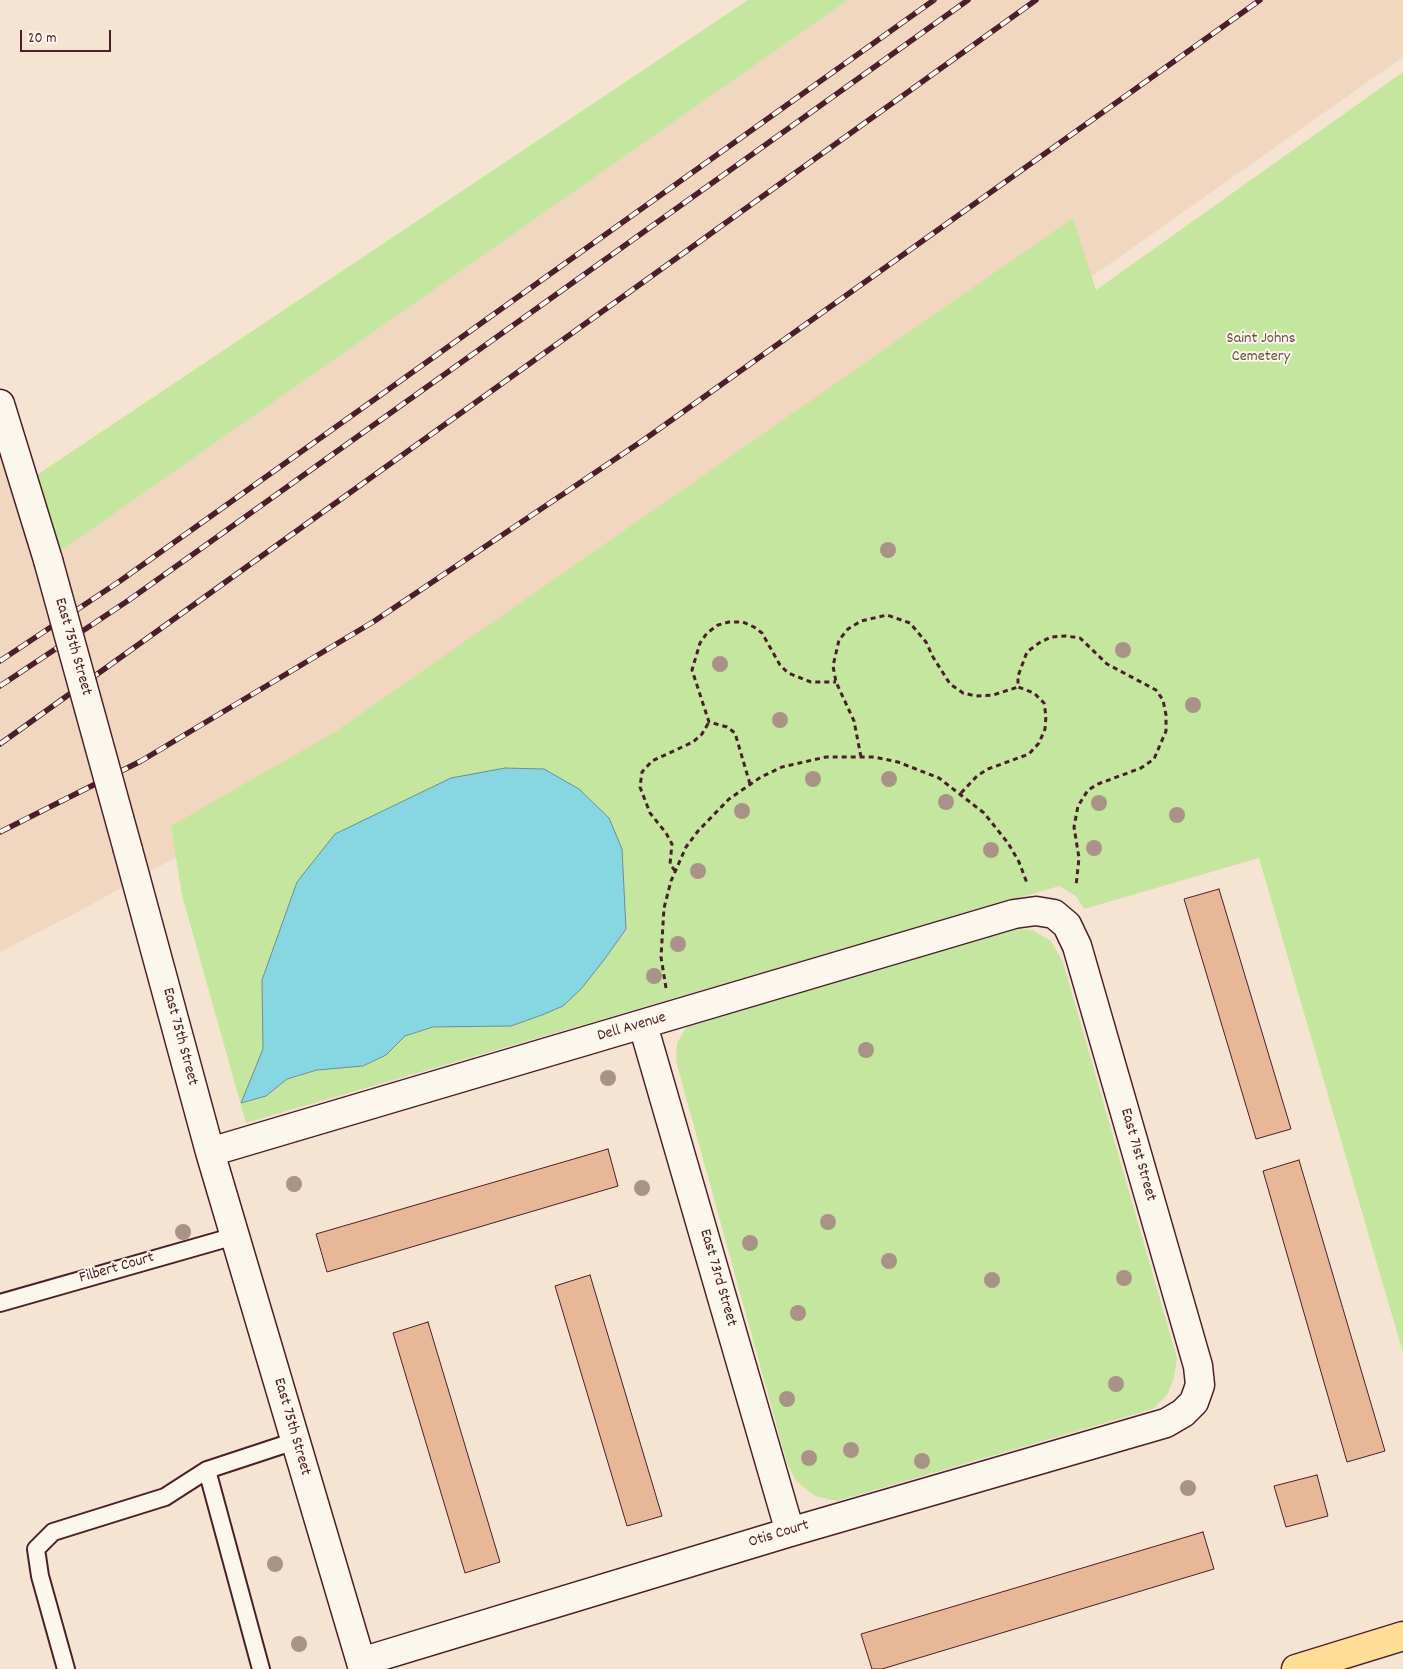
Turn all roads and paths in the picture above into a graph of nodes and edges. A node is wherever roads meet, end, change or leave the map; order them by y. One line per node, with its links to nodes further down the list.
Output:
1 (0, 404): 14 (street, East 75th Street, bridge)
2 (836, 682): 3 (path); 4 (path); 5 (path)
3 (1018, 686): 7 (path); 10 (path)
4 (710, 722): 6 (path); 8 (path)
5 (861, 757): 6 (path); 7 (path)
6 (750, 784): 8 (path)
7 (961, 793): 9 (path)
8 (676, 872): 12 (path)
9 (1027, 883)
10 (1076, 886)
11 (1054, 914): 13 (street, Dell Avenue); 17 (street, East 71st Street)
12 (666, 989)
13 (643, 1025): 14 (street, Dell Avenue); 20 (street, East 73rd Street)
14 (210, 1152): 15 (street, East 75th Street)
15 (235, 1236): 16 (lane, Filbert Court); 18 (street, East 75th Street)
16 (0, 1303)
17 (1194, 1402): 20 (street, Otis Court)
18 (295, 1441): 19 (lane); 22 (street, East 75th Street)
19 (207, 1470): 23 (lane); 24 (lane)
20 (790, 1532): 22 (street, Otis Court)
21 (1403, 1636): 25 (main road)
22 (362, 1666)
23 (66, 1669)
24 (261, 1669)
25 (1296, 1669)

